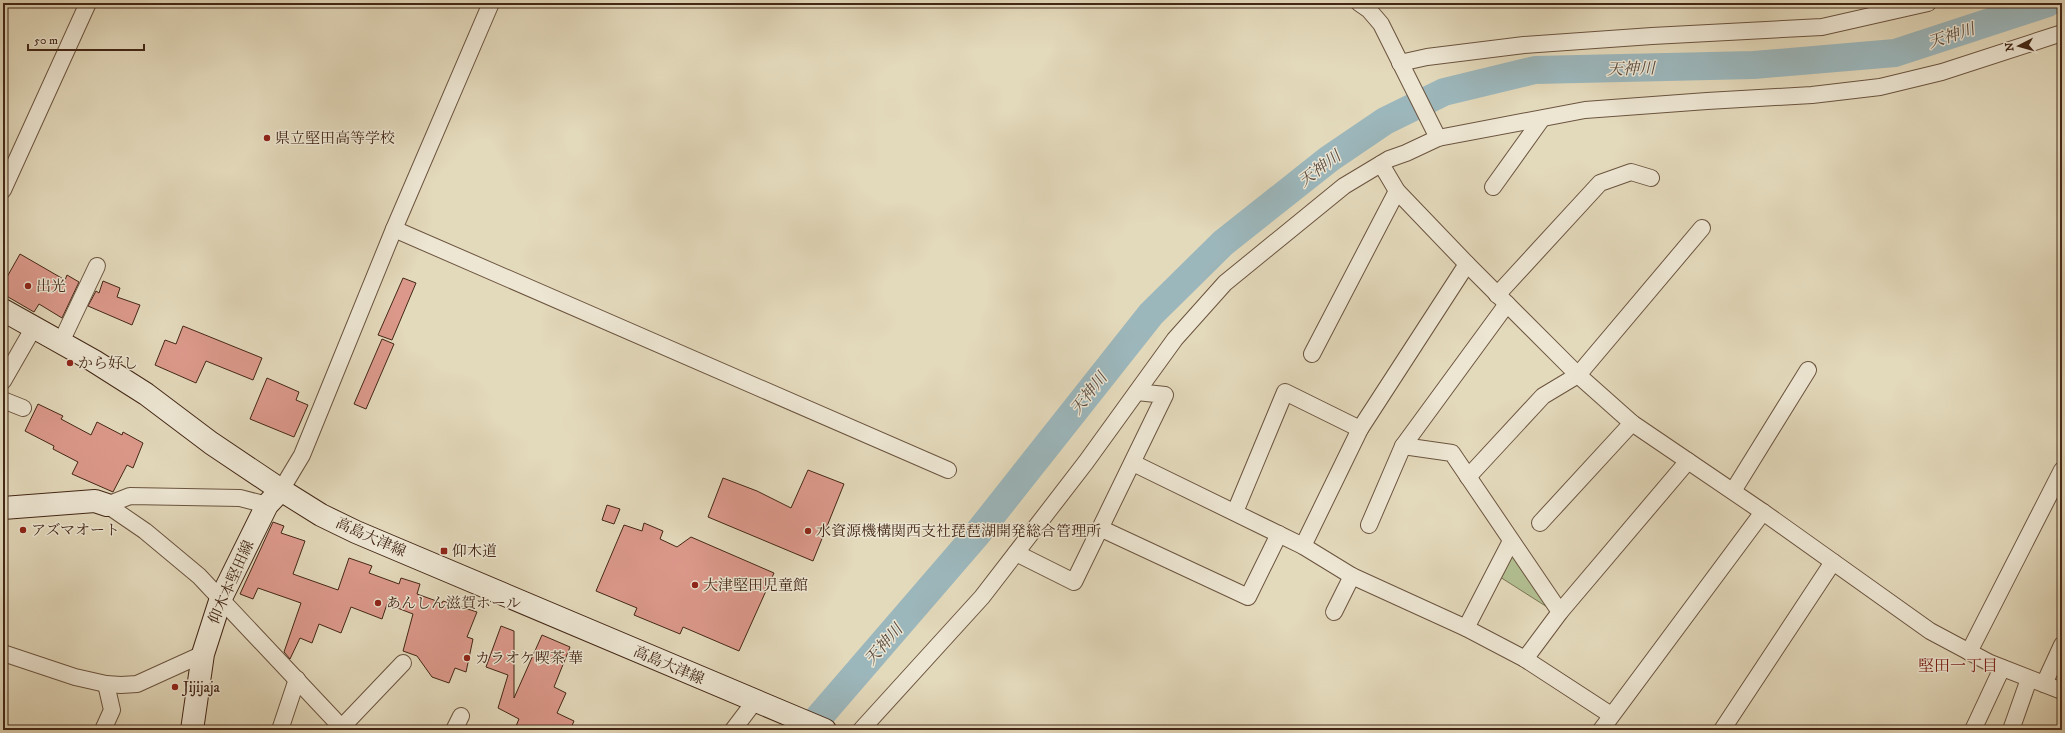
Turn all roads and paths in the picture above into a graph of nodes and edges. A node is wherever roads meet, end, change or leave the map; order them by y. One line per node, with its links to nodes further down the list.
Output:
1 (88, 3): 12 (street)
2 (491, 3): 15 (street)
3 (1359, 3): 6 (street)
4 (1928, 3): 6 (street)
5 (2062, 33): 7 (street)
6 (1403, 70): 8 (street)
7 (1542, 120): 8 (street); 11 (street)
8 (1436, 134): 9 (street)
9 (1381, 164): 13 (street); 26 (street)
10 (1652, 178): 18 (street)
11 (1493, 188)
12 (3, 190)
13 (1397, 191): 16 (street); 22 (street)
14 (1702, 228): 24 (street)
15 (394, 229): 34 (street); 38 (street)
16 (1467, 264): 18 (street); 30 (street)
17 (97, 266): 21 (street)
18 (1502, 299): 24 (street); 31 (street)
19 (3, 310): 20 (main road, 高島大津線)
20 (34, 327): 21 (main road, 高島大津線); 25 (street)
21 (61, 342): 38 (main road, 高島大津線)
22 (1312, 354)
23 (1808, 370): 37 (street)
24 (1578, 375): 29 (street); 36 (street)
25 (3, 381)
26 (1137, 392): 33 (street); 49 (street)
27 (3, 400): 28 (street)
28 (23, 408)
29 (1632, 423): 32 (street); 43 (street)
30 (1360, 429): 41 (street); 48 (street)
31 (1403, 446): 36 (street); 44 (street)
32 (1688, 461): 37 (street); 54 (street)
33 (1133, 462): 41 (street); 45 (street)
34 (948, 470)
35 (2062, 470): 57 (street)
36 (1468, 477): 47 (street)
37 (1732, 491): 42 (street)
38 (274, 497): 39 (street); 52 (main road, 仰木本堅田線); 67 (main road, 高島大津線)
39 (107, 505): 40 (main road); 52 (street)
40 (3, 508)
41 (1235, 512): 46 (street)
42 (1763, 512): 50 (street); 68 (street)
43 (1540, 522)
44 (1369, 525)
45 (1102, 529): 46 (street); 49 (street)
46 (1279, 534): 48 (street)
47 (1511, 541): 54 (street); 55 (street)
48 (1303, 546): 51 (street)
49 (1016, 553): 77 (street)
50 (1833, 562): 57 (street); 79 (street)
51 (1352, 576): 53 (street); 55 (street)
52 (221, 598): 59 (main road, 仰木本堅田線); 63 (street)
53 (1334, 612)
54 (1560, 612): 60 (street)
55 (1466, 628): 60 (street)
56 (2062, 645): 64 (street)
57 (1969, 652): 62 (street)
58 (3, 653): 65 (street)
59 (203, 654): 65 (street); 72 (main road, 仰木本堅田線)
60 (1525, 659): 68 (street)
61 (403, 663): 70 (street)
62 (2002, 668): 64 (street); 80 (street)
63 (297, 679): 70 (street); 73 (street)
64 (2036, 681): 66 (street); 81 (street)
65 (106, 684): 71 (street)
66 (2062, 691)
67 (762, 704): 75 (street); 76 (main road)
68 (1611, 715): 78 (street)
69 (461, 716): 74 (street)
70 (343, 729)
71 (103, 730)
72 (192, 730)
73 (280, 730)
74 (454, 730)
75 (733, 730)
76 (825, 730)
77 (861, 730)
78 (1600, 730)
79 (1722, 730)
80 (1973, 730)
81 (2011, 730)

